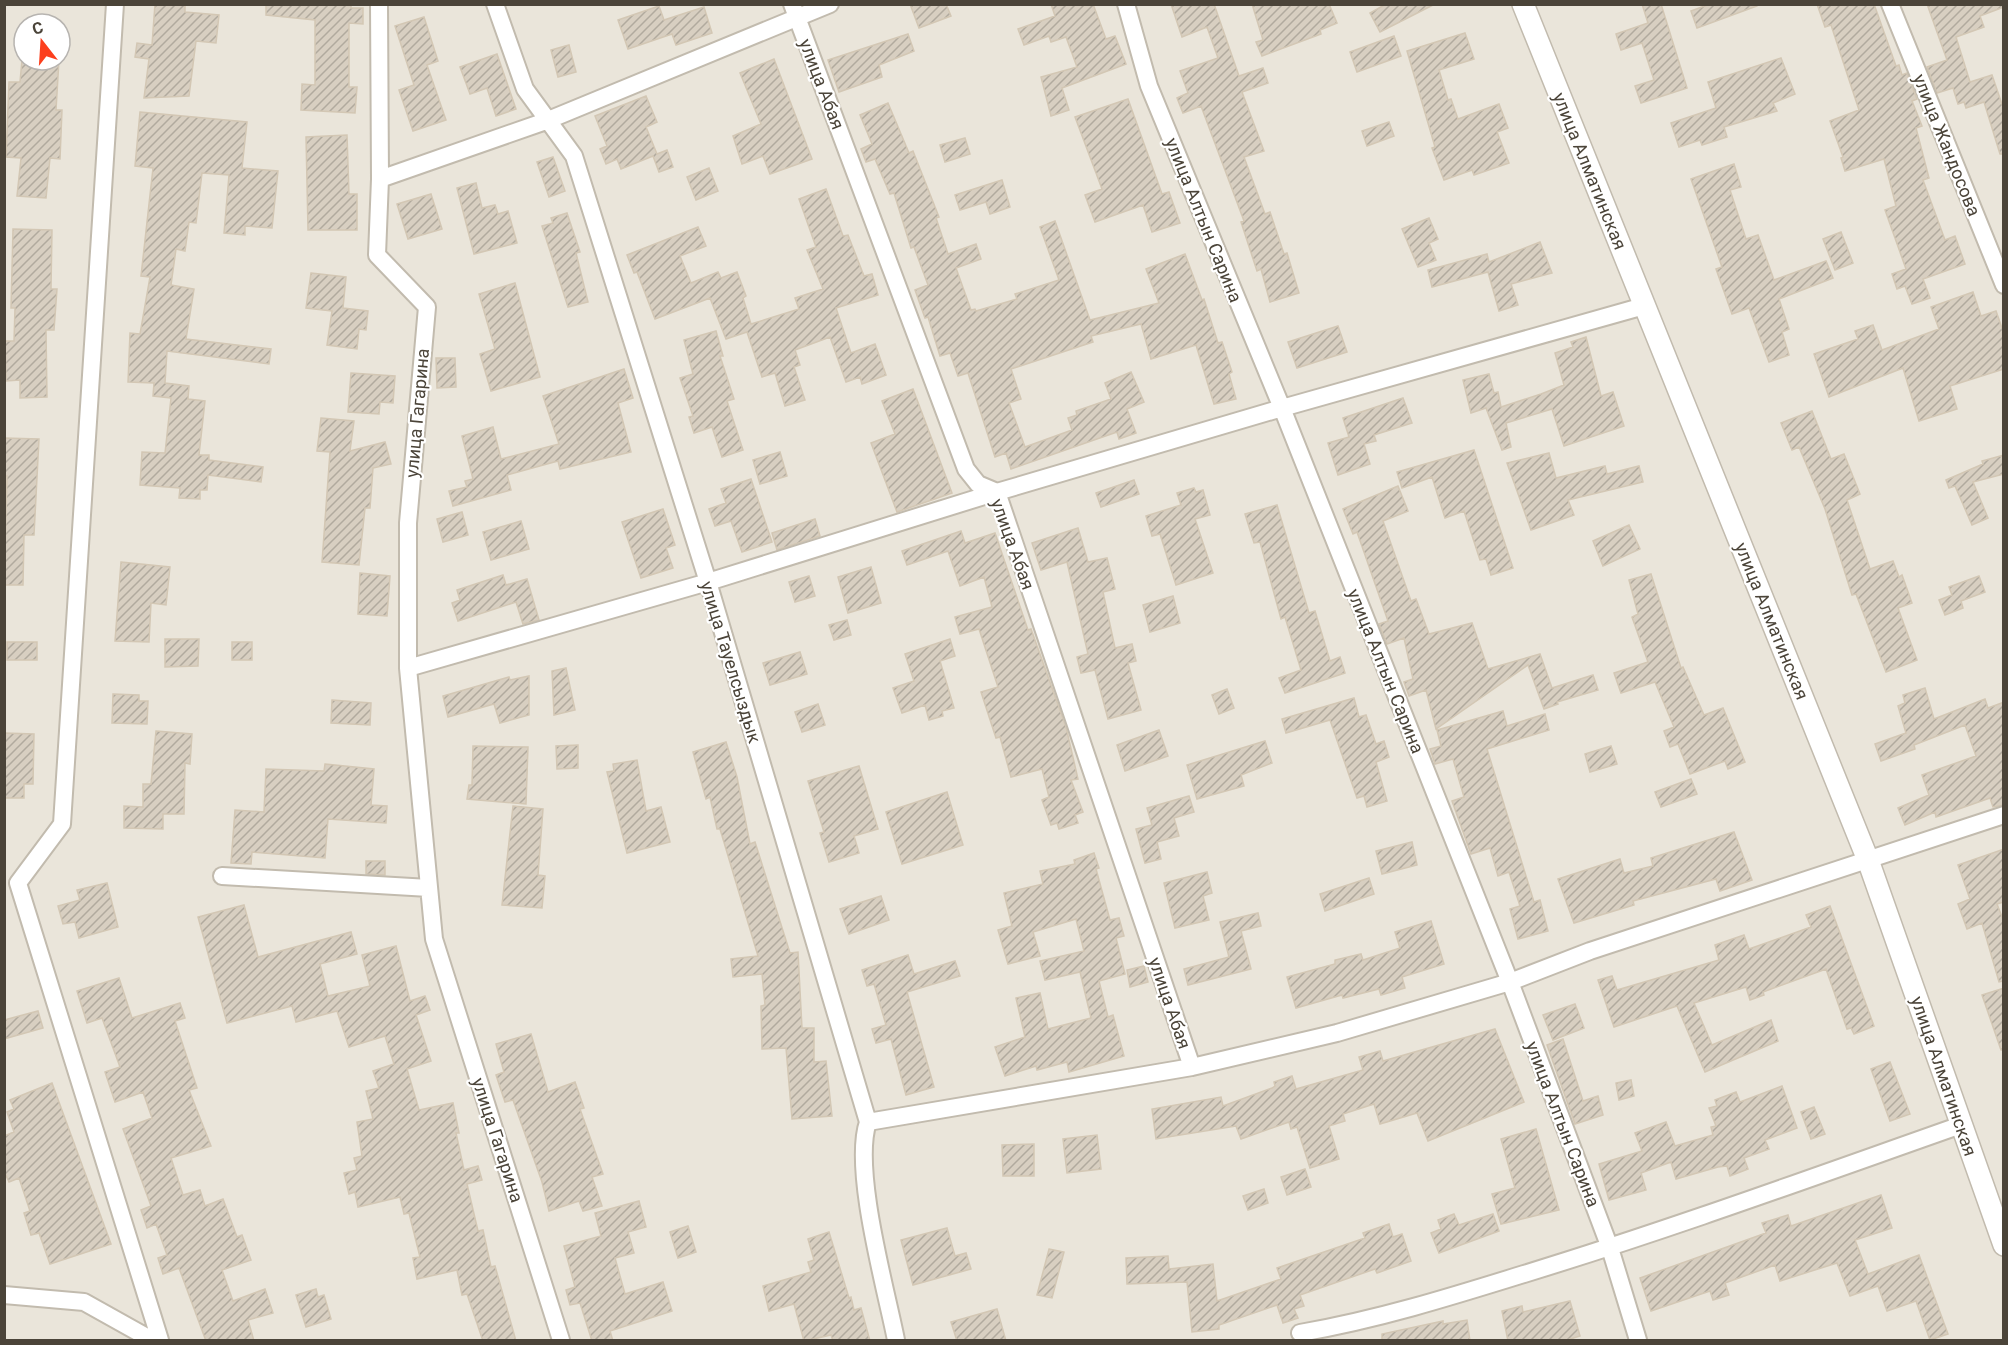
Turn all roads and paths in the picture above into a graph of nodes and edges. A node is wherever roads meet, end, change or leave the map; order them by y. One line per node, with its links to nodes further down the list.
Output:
1 (115, 4): 30 (street)
2 (379, 4): 10 (street, улица Гагарина)
3 (495, 4): 9 (street, улица Тауелсыздык)
4 (830, 4): 8 (street)
5 (1126, 4): 13 (street, улица Алтын Сарина)
6 (1523, 4): 12 (street, улица Алматинская)
7 (1890, 4): 11 (street, улица Жандосова)
8 (795, 11): 9 (street); 14 (street, улица Абая)
9 (546, 121): 10 (street); 15 (street, улица Тауелсыздык)
10 (380, 179): 16 (street, улица Гагарина)
11 (2004, 285)
12 (1644, 306): 13 (street); 18 (street, улица Алматинская)
13 (1282, 408): 14 (street); 21 (street, улица Алтын Сарина)
14 (997, 492): 15 (street); 22 (street, улица Абая)
15 (708, 582): 16 (street); 23 (street, улица Тауелсыздык)
16 (408, 668): 20 (street, улица Гагарина)
17 (2004, 815): 18 (street)
18 (1868, 860): 21 (street); 24 (street, улица Алматинская)
19 (222, 876): 20 (street)
20 (429, 888): 31 (street, улица Гагарина)
21 (1510, 982): 22 (street); 26 (street, улица Алтын Сарина)
22 (1192, 1067): 23 (street)
23 (868, 1122): 32 (street, улица Тауелсыздык)
24 (1961, 1125): 25 (street, улица Алматинская); 26 (street)
25 (2004, 1245)
26 (1610, 1248): 28 (street); 33 (street, улица Алтын Сарина)
27 (4, 1295): 29 (street)
28 (1300, 1333)
29 (152, 1341)
30 (160, 1341)
31 (561, 1341)
32 (896, 1341)
33 (1638, 1341)

